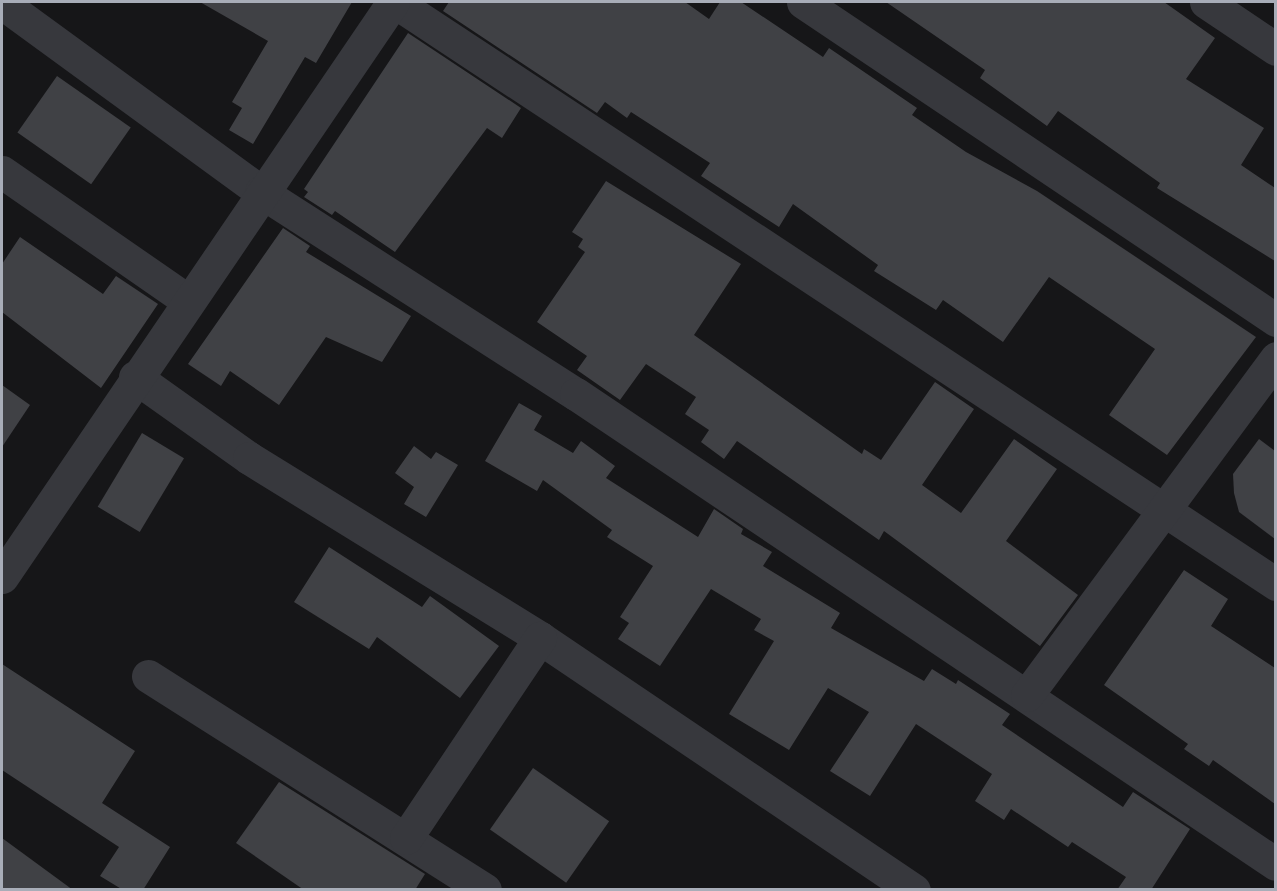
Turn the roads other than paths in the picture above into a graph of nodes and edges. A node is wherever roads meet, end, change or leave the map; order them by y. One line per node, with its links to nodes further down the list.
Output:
1 (394, 2): 7 (street); 12 (street)
2 (803, 2): 9 (street)
3 (1206, 2): 5 (street)
4 (2, 3): 7 (street)
5 (1275, 49)
6 (2, 172): 8 (street)
7 (261, 192): 8 (street); 17 (street)
8 (187, 300): 11 (street)
9 (1275, 320)
10 (1275, 358): 12 (street)
11 (135, 376): 13 (street); 15 (street)
12 (1161, 507): 14 (street); 17 (street)
13 (2, 576)
14 (1275, 584)
15 (540, 638): 18 (street); 21 (street)
16 (148, 676): 18 (street)
17 (1027, 695): 19 (street)
18 (406, 838): 20 (street)
19 (1275, 864)
20 (485, 890)
21 (914, 890)

